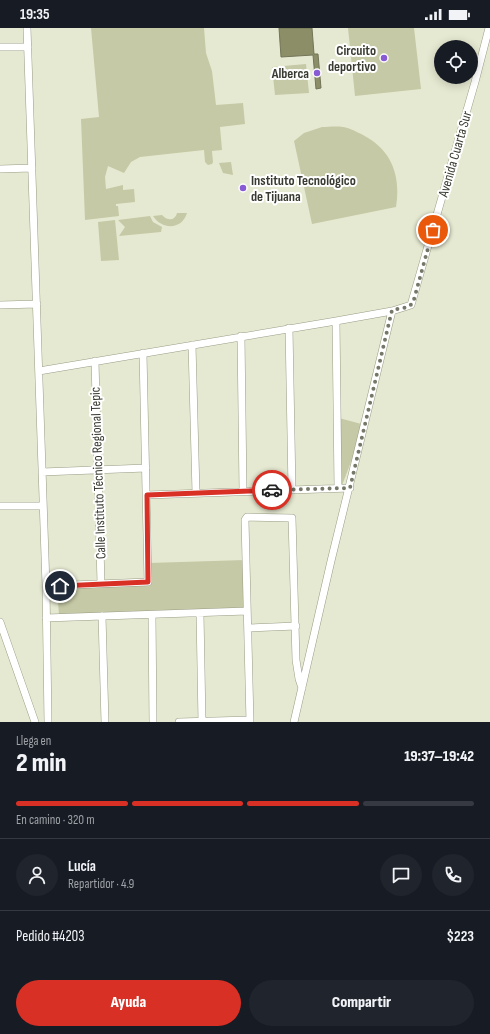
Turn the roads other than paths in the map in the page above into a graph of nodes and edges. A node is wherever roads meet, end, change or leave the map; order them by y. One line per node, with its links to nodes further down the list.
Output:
1 (27, 28): 3 (street)
2 (489, 28): 9 (street, Avenida Cuarta Sur)
3 (28, 47): 4 (street); 5 (street)
4 (0, 48)
5 (32, 168): 6 (street); 7 (street)
6 (0, 169)
7 (37, 304): 8 (street); 16 (street)
8 (0, 305)
9 (392, 310): 10 (street); 21 (street)
10 (336, 321): 11 (street); 20 (street)
11 (289, 328): 12 (street); 22 (street)
12 (241, 336): 13 (street); 23 (street)
13 (192, 345): 14 (street); 24 (street)
14 (143, 353): 15 (street); 17 (street)
15 (95, 361): 16 (street); 18 (street, Calle Instituto Técnico Regional Tepic)
16 (39, 371): 19 (street)
17 (146, 468): 18 (street); 25 (street)
18 (98, 470): 19 (street); 28 (street, Calle Instituto Técnico Regional Tepic)
19 (42, 472): 27 (street)
20 (338, 488): 21 (street); 22 (street)
21 (350, 488): 38 (street)
22 (292, 490): 23 (street)
23 (243, 491): 24 (street)
24 (196, 493): 25 (street)
25 (147, 495): 28 (street)
26 (0, 506): 27 (street)
27 (43, 506): 29 (street)
28 (101, 584): 29 (street)
29 (46, 586): 34 (street)
30 (247, 611): 31 (street); 36 (street); 37 (street)
31 (200, 613): 32 (street); 45 (street)
32 (152, 614): 33 (street); 43 (street)
33 (102, 616): 34 (street); 42 (street)
34 (46, 618): 41 (street)
35 (0, 622): 40 (street)
36 (296, 626): 37 (street); 38 (street)
37 (248, 628): 39 (street)
38 (302, 688): 46 (street)
39 (250, 721): 45 (street)
40 (35, 722)
41 (48, 722)
42 (105, 722)
43 (153, 722)
44 (179, 722): 45 (street)
45 (202, 722)
46 (294, 722)

